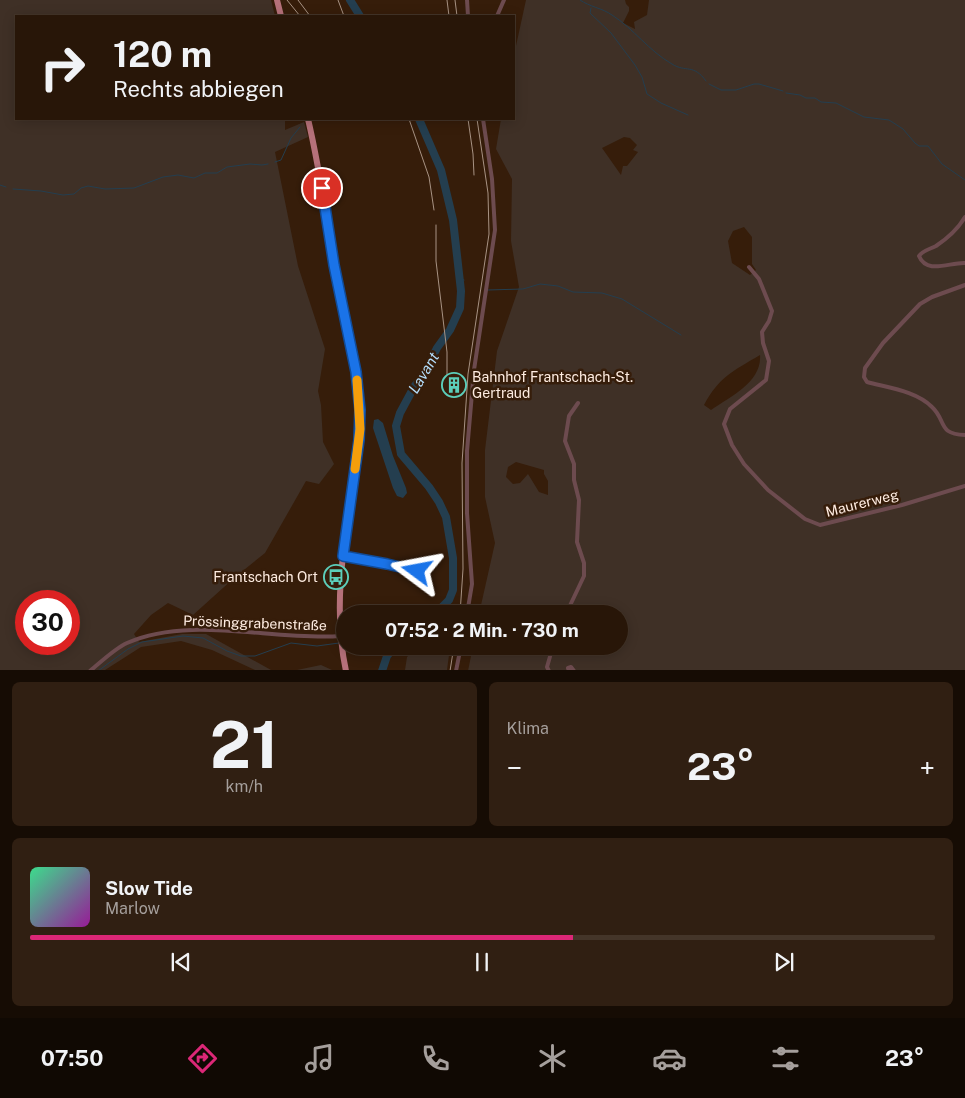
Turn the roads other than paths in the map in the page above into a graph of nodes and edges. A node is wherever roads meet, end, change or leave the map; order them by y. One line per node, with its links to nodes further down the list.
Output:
1 (277, 0): 4 (main road)
2 (466, 0): 5 (street)
3 (504, 0): 6 (street)
4 (281, 15)
5 (468, 15)
6 (497, 15)
7 (308, 120): 16 (main road)
8 (483, 120): 19 (street)
9 (965, 216): 10 (street)
10 (965, 263)
11 (749, 266): 15 (street, Maurerweg)
12 (965, 285): 14 (street)
13 (578, 403): 20 (street)
14 (965, 435)
15 (965, 486)
16 (343, 556): 17 (street); 18 (main road)
17 (417, 571)
18 (339, 605)
19 (468, 605)
20 (570, 605)
21 (336, 640): 25 (street, Prössinggrabenstraße)
22 (343, 655): 26 (main road)
23 (459, 655): 27 (street)
24 (550, 655): 28 (street)
25 (90, 670)
26 (346, 670)
27 (456, 670)
28 (549, 670)
29 (569, 670): 30 (street)
30 (574, 670)

